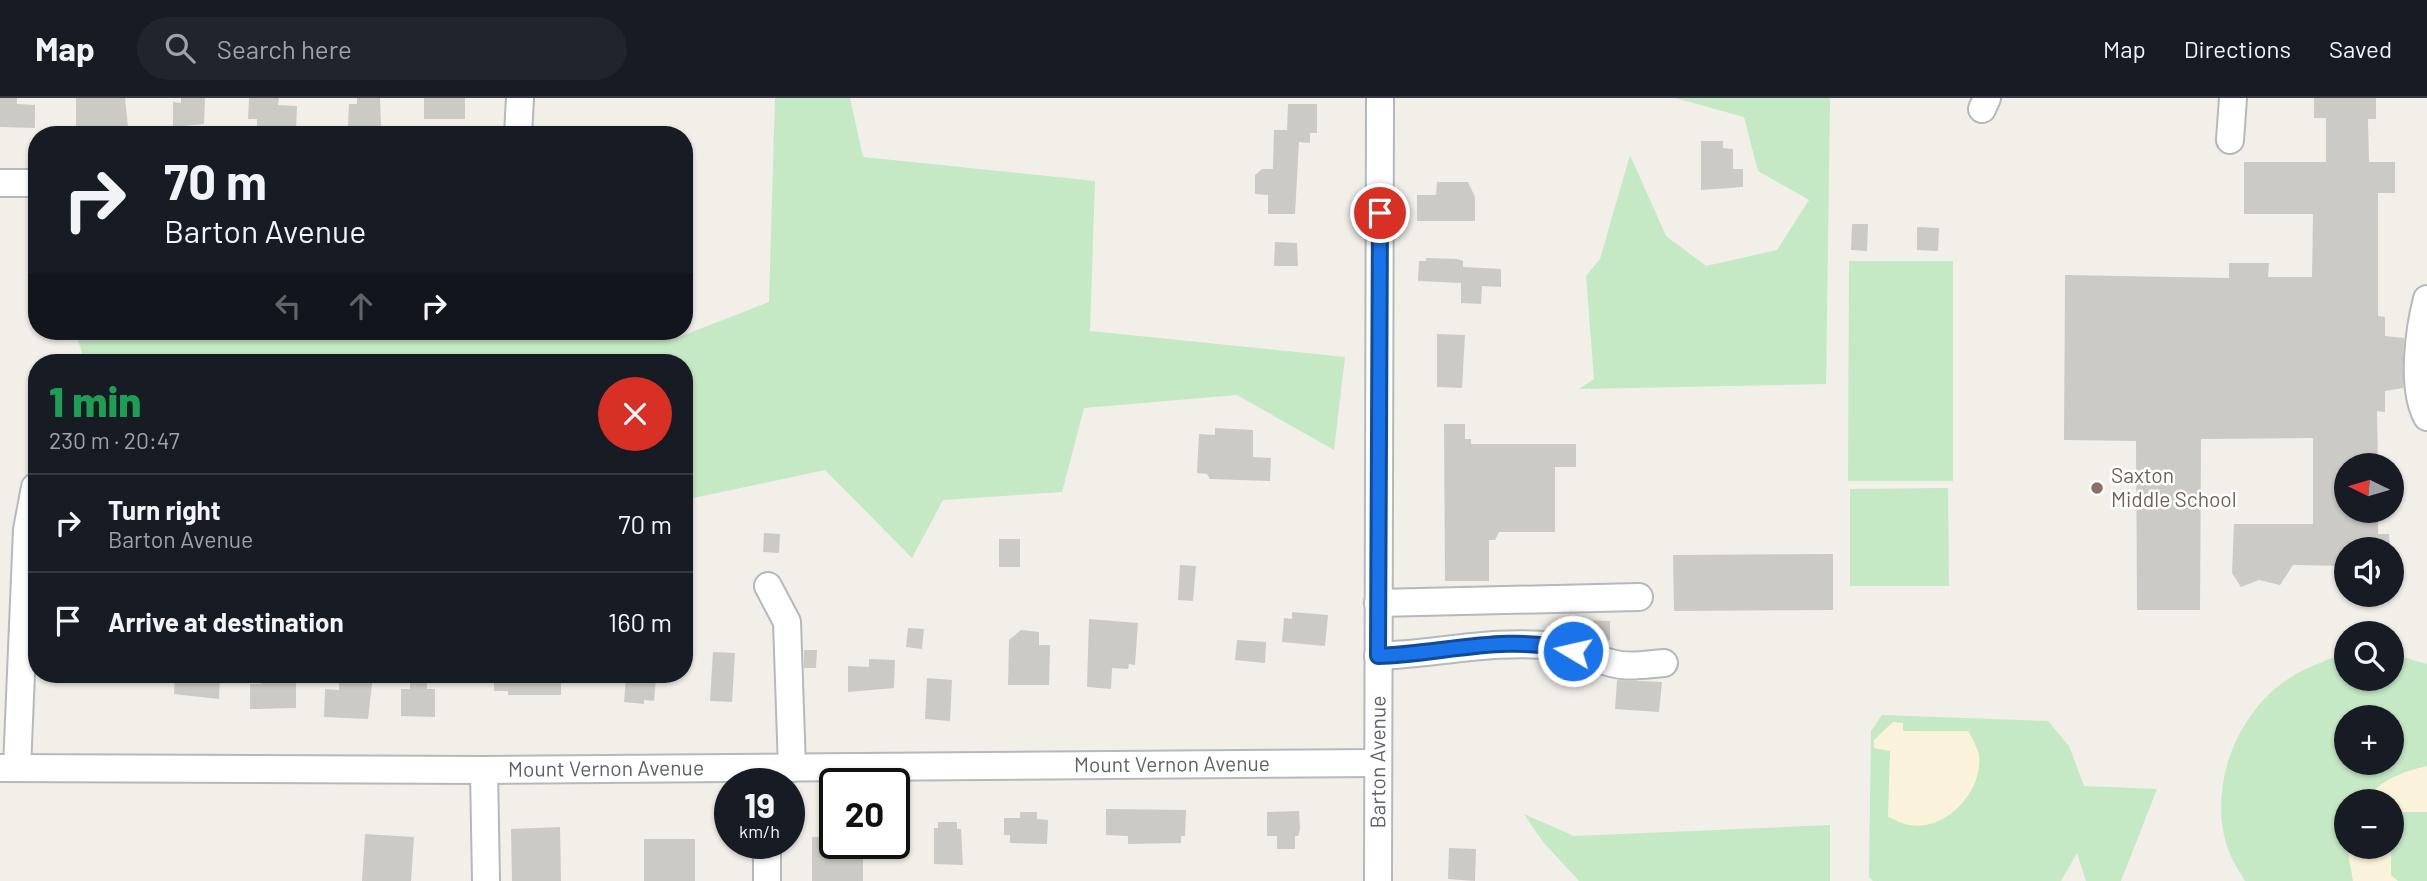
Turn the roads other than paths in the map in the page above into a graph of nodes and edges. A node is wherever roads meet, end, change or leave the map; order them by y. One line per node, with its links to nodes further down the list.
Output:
1 (520, 98): 4 (street)
2 (1380, 98): 13 (street, Barton Avenue)
3 (2233, 98): 5 (street)
4 (518, 126)
5 (2231, 140)
6 (0, 183): 7 (street)
7 (28, 183)
8 (2427, 299): 9 (street)
9 (2427, 417)
10 (28, 524): 17 (street)
11 (768, 586): 18 (street)
12 (1639, 597): 13 (street)
13 (1378, 603): 14 (street, Barton Avenue)
14 (1378, 656): 15 (street); 16 (street, Barton Avenue)
15 (1664, 663)
16 (1377, 763): 21 (street, Mount Vernon Avenue); 25 (street, Barton Avenue)
17 (8, 768): 19 (street, Mount Vernon Avenue)
18 (775, 768)
19 (484, 771): 20 (street, Mount Vernon Avenue); 23 (street)
20 (714, 773)
21 (805, 773)
22 (767, 859): 24 (street)
23 (486, 881)
24 (767, 881)
25 (1378, 881)

